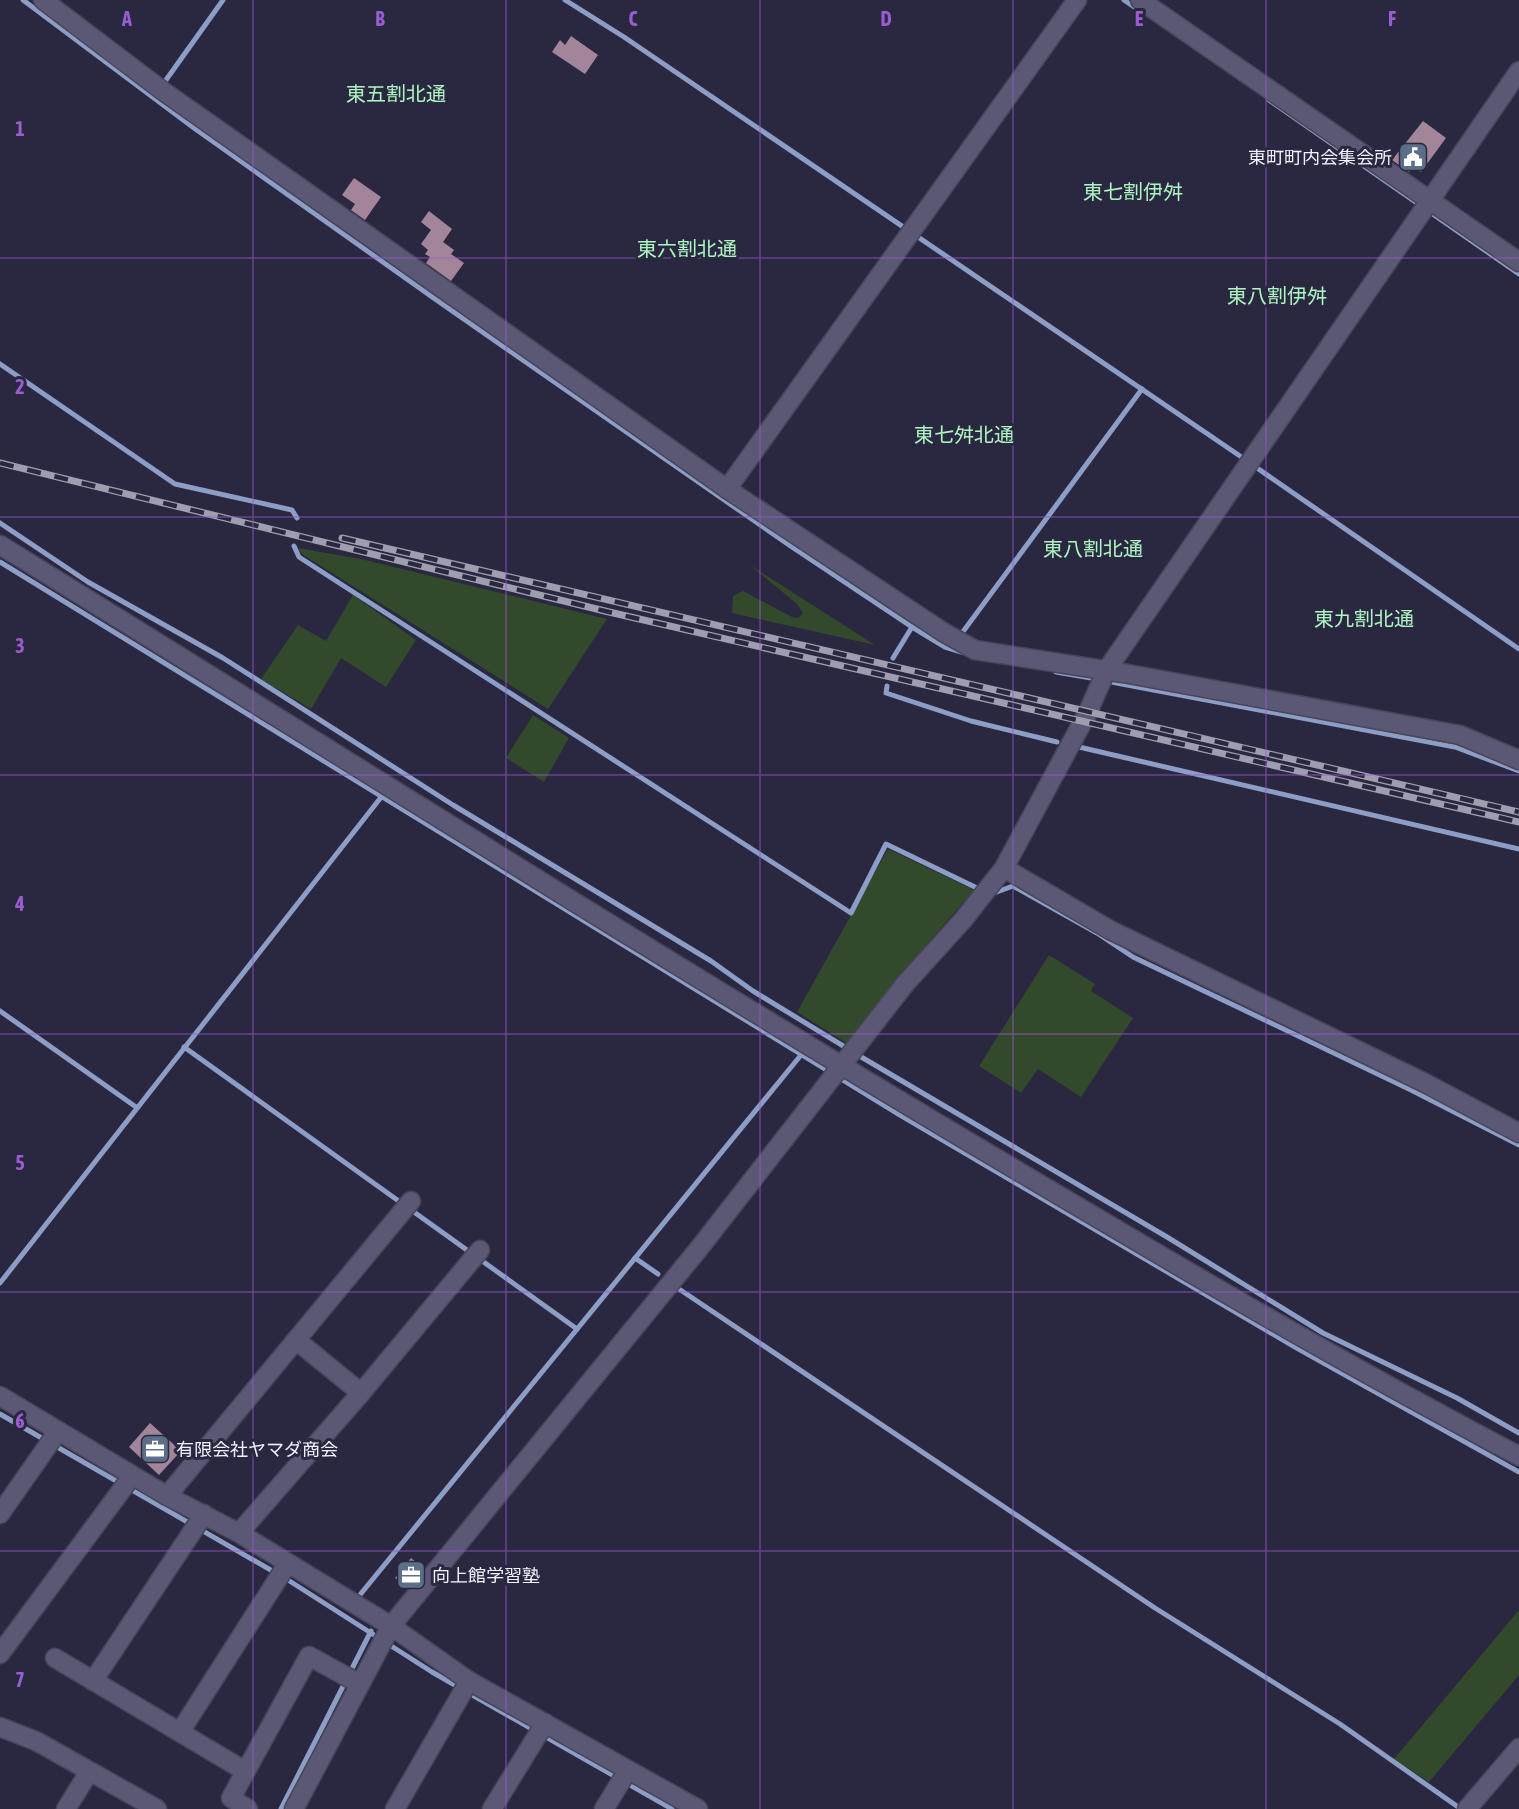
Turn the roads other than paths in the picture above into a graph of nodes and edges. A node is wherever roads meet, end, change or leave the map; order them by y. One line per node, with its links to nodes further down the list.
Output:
1 (43, 0): 7 (street)
2 (1077, 0): 7 (street)
3 (1140, 0): 5 (street)
4 (1519, 71): 5 (street)
5 (1426, 205): 6 (street); 9 (street)
6 (1519, 262)
7 (728, 489): 9 (street)
8 (0, 545): 12 (street)
9 (1103, 678): 10 (street); 11 (street)
10 (1519, 760)
11 (1004, 867): 12 (street); 13 (street)
12 (844, 1065): 20 (street); 27 (street)
13 (1519, 1133)
14 (408, 1205): 16 (street)
15 (476, 1255): 17 (street)
16 (296, 1340): 17 (street); 22 (street)
17 (361, 1394): 25 (street)
18 (0, 1396): 19 (street)
19 (53, 1440): 21 (street); 23 (street)
20 (1519, 1456)
21 (127, 1483): 22 (street); 28 (street)
22 (167, 1496): 24 (street)
23 (0, 1514)
24 (198, 1523): 25 (street); 31 (street)
25 (239, 1533): 26 (street)
26 (282, 1572): 27 (street); 35 (street)
27 (385, 1637): 30 (street); 32 (street)
28 (0, 1654)
29 (55, 1658): 31 (street)
30 (352, 1679): 37 (street); 44 (street)
31 (93, 1681): 35 (street)
32 (466, 1687): 33 (street); 40 (street)
33 (541, 1730): 39 (street); 45 (street)
34 (2, 1731): 38 (street)
35 (180, 1732): 37 (street)
36 (1519, 1748): 48 (street)
37 (245, 1771): 43 (street)
38 (87, 1775): 41 (street); 42 (street)
39 (623, 1777): 46 (street); 47 (street)
40 (403, 1806)
41 (66, 1809)
42 (157, 1809)
43 (248, 1809)
44 (294, 1809)
45 (492, 1809)
46 (604, 1809)
47 (698, 1809)
48 (1467, 1809)

